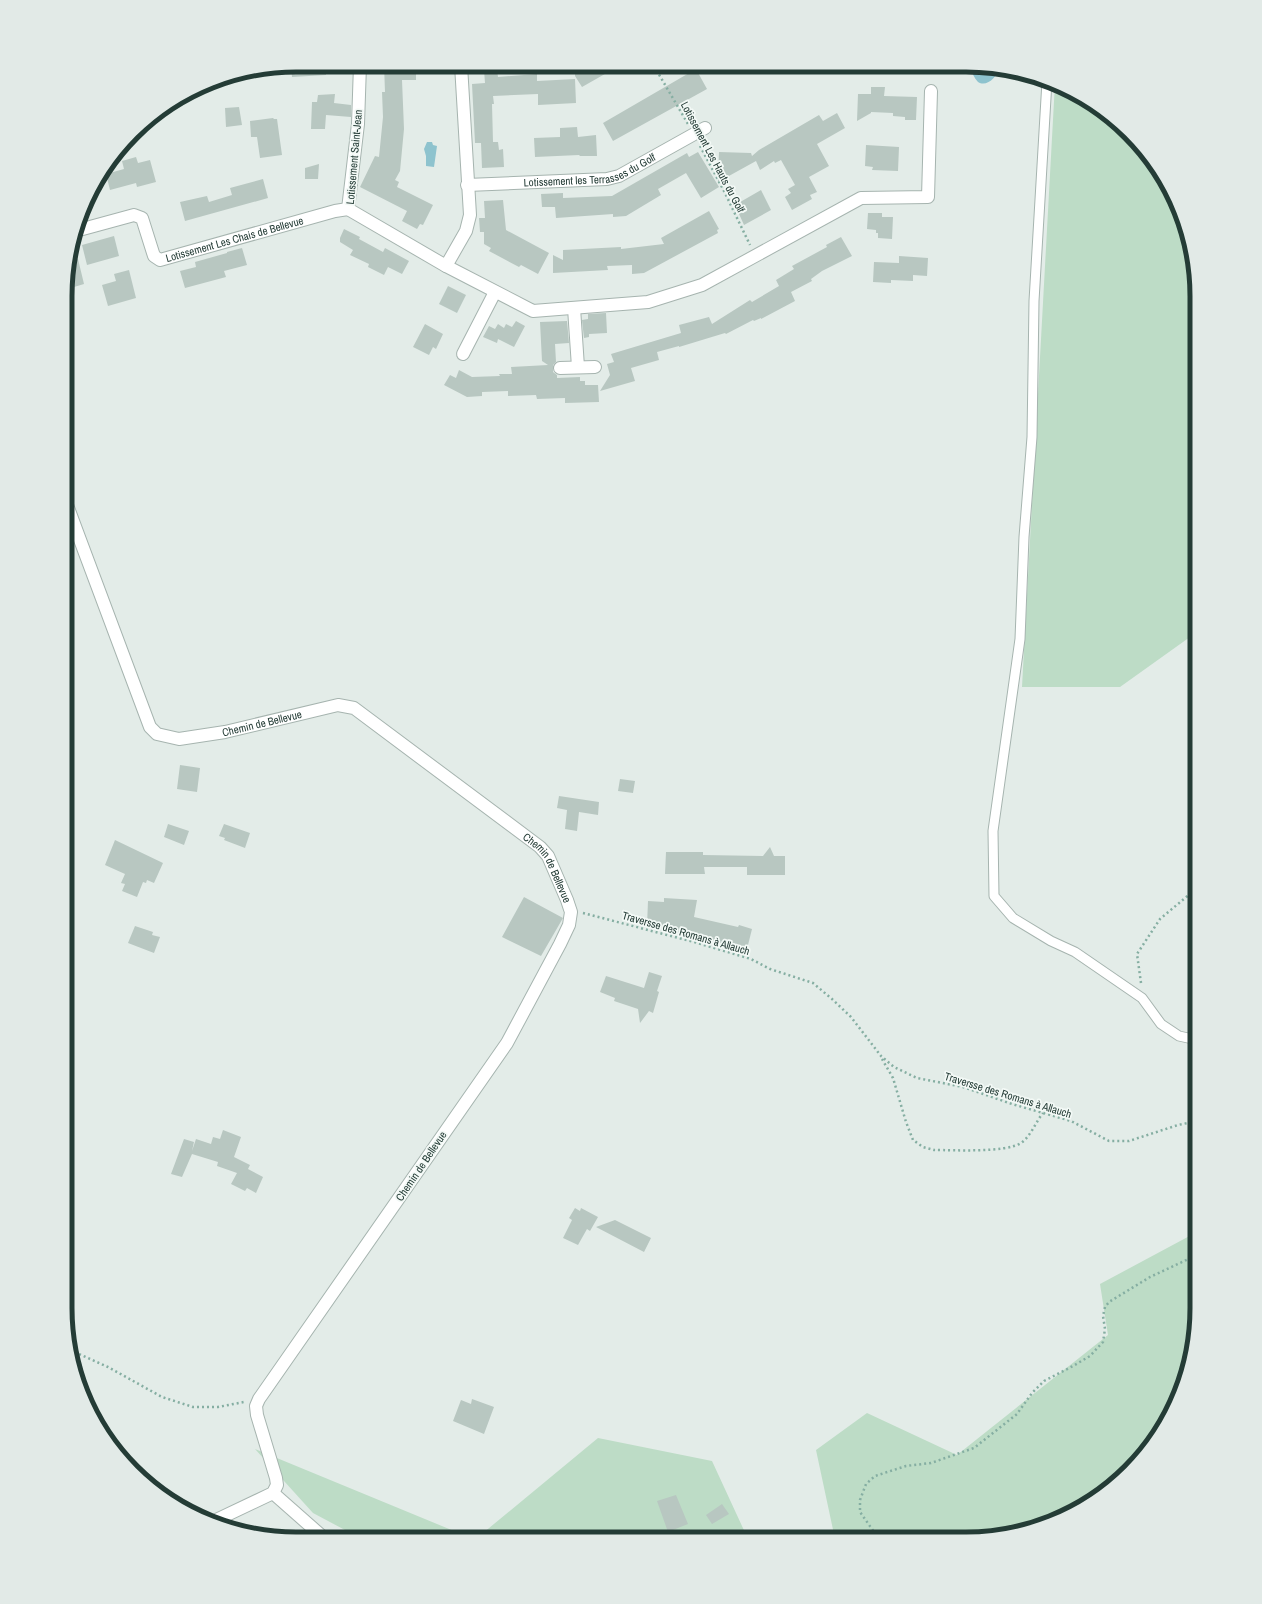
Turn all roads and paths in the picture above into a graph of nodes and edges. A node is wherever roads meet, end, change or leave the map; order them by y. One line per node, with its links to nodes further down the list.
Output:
1 (360, 72): 9 (street, Lotissement Saint-Jean)
2 (462, 72): 8 (street)
3 (657, 72): 7 (path, Lotissement Les Hauts du Golf)
4 (1047, 87): 22 (lane)
5 (931, 91): 11 (street)
6 (705, 128): 7 (street, Lotissement les Terrasses du Golf)
7 (693, 134): 8 (street, Lotissement les Terrasses du Golf); 11 (path, Lotissement Les Hauts du Golf)
8 (467, 185): 12 (street)
9 (348, 208): 10 (street, Lotissement Les Chais de Bellevue); 12 (street, Lotissement Saint-Jean)
10 (83, 229)
11 (755, 256): 14 (street)
12 (446, 266): 13 (street)
13 (495, 292): 14 (street); 15 (street)
14 (574, 308): 16 (street)
15 (464, 354)
16 (578, 367): 17 (street); 18 (street)
17 (595, 367)
18 (560, 368)
19 (72, 521): 21 (street, Chemin de Bellevue)
20 (1190, 894): 22 (path)
21 (571, 912): 24 (path, Traversse des Romans à Allauch); 29 (street, Chemin de Bellevue)
22 (1142, 998): 23 (lane)
23 (1190, 1038)
24 (881, 1056): 25 (path, Traversse des Romans à Allauch); 25 (path)
25 (1043, 1113): 26 (path, Traversse des Romans à Allauch)
26 (1190, 1122)
27 (1190, 1258): 33 (path)
28 (76, 1353): 29 (path)
29 (256, 1406): 30 (street)
30 (273, 1493): 31 (street); 32 (street)
31 (220, 1518)
32 (317, 1532)
33 (875, 1532)

